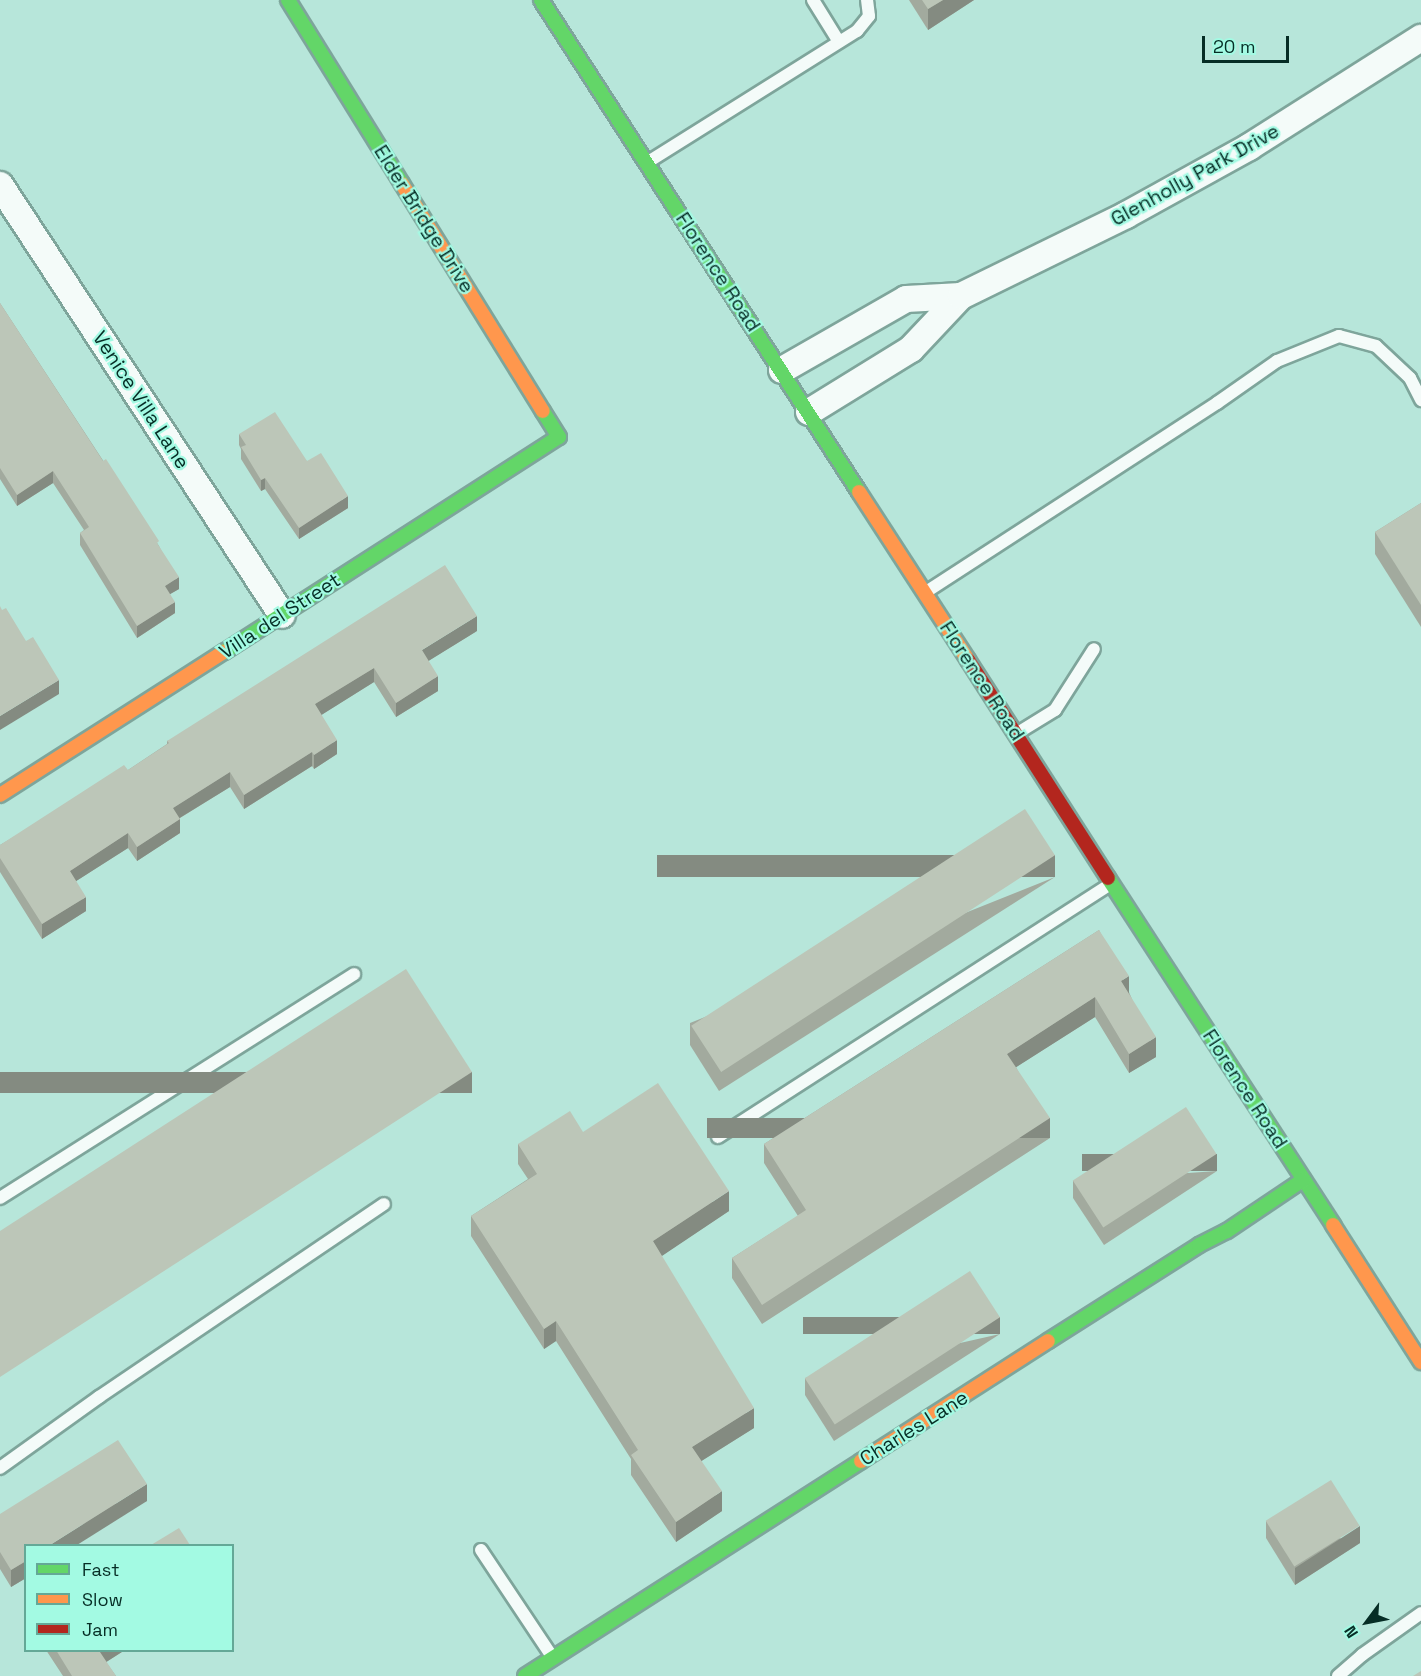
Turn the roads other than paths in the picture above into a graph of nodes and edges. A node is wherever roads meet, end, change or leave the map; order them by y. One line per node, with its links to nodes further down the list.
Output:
1 (288, 0): 13 (street, Elder Bridge Drive)
2 (541, 0): 7 (street, Florence Road)
3 (813, 0): 6 (lane)
4 (867, 0): 6 (lane)
5 (1421, 39): 9 (street, Glenholly Park Drive)
6 (839, 42): 7 (lane)
7 (647, 162): 10 (street, Florence Road)
8 (0, 185): 15 (street, Venice Villa Lane)
9 (961, 296): 10 (street, Glenholly Park Drive); 12 (street, Glenholly Park Drive)
10 (782, 370): 12 (street, Florence Road)
11 (1421, 400): 14 (lane)
12 (809, 412): 14 (street, Florence Road)
13 (560, 437): 15 (street, Villa del Street)
14 (925, 593): 17 (street, Florence Road)
15 (282, 615): 18 (street, Villa del Street)
16 (1094, 649): 17 (lane)
17 (1016, 734): 19 (street, Florence Road)
18 (0, 795)
19 (1112, 884): 21 (lane); 22 (street, Florence Road)
20 (354, 974): 23 (lane)
21 (718, 1137)
22 (1303, 1180): 25 (street, Florence Road); 29 (street, Charles Lane)
23 (0, 1198)
24 (384, 1204): 26 (lane)
25 (1421, 1362)
26 (0, 1468)
27 (481, 1550): 29 (lane)
28 (1421, 1613): 31 (lane)
29 (553, 1659): 30 (street, Charles Lane)
30 (525, 1676)
31 (1338, 1676)

